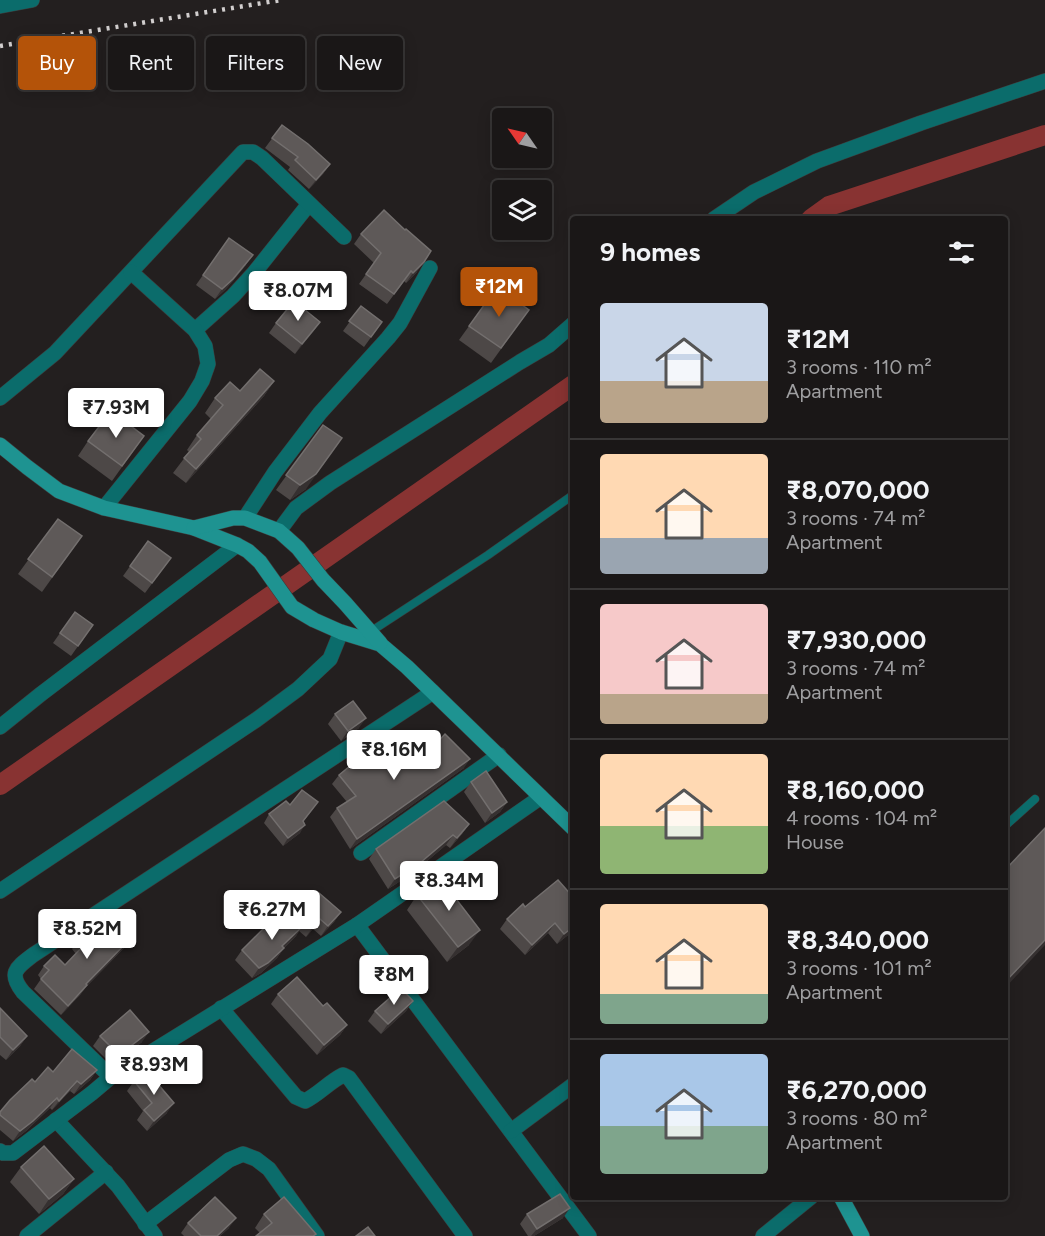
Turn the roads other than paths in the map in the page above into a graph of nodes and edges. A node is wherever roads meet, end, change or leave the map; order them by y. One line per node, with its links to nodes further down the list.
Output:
1 (32, 0): 2 (street)
2 (0, 6)
3 (1045, 81): 5 (street)
4 (309, 204): 6 (street); 8 (street); 10 (street)
5 (718, 216)
6 (344, 237)
7 (430, 268): 15 (street)
8 (131, 272): 10 (street); 11 (street)
9 (570, 327): 17 (street)
10 (195, 330): 14 (street)
11 (0, 398)
12 (0, 445): 14 (main road)
13 (570, 497): 20 (lane)
14 (104, 508): 16 (main road)
15 (246, 519): 16 (main road); 17 (main road)
16 (194, 528): 18 (main road)
17 (279, 531): 20 (main road)
18 (237, 545): 19 (main road); 22 (street)
19 (341, 632): 20 (main road); 29 (street)
20 (375, 638): 21 (main road)
21 (433, 692): 23 (main road); 32 (street)
22 (0, 727)
23 (499, 755): 24 (main road); 28 (street)
24 (541, 797): 27 (main road); 30 (street)
25 (1035, 799): 26 (lane)
26 (1008, 823)
27 (570, 825)
28 (361, 853)
29 (0, 891)
30 (357, 925): 31 (street); 35 (street)
31 (221, 1008): 32 (street); 43 (street)
32 (111, 1077): 34 (street)
33 (570, 1087): 35 (street)
34 (57, 1120): 36 (street); 37 (street)
35 (511, 1131): 44 (street)
36 (0, 1151)
37 (106, 1172): 40 (street); 41 (street)
38 (807, 1200): 45 (street)
39 (843, 1200): 46 (main road)
40 (150, 1230): 42 (street)
41 (27, 1236)
42 (317, 1236)
43 (465, 1236)
44 (590, 1236)
45 (763, 1236)
46 (862, 1236)

